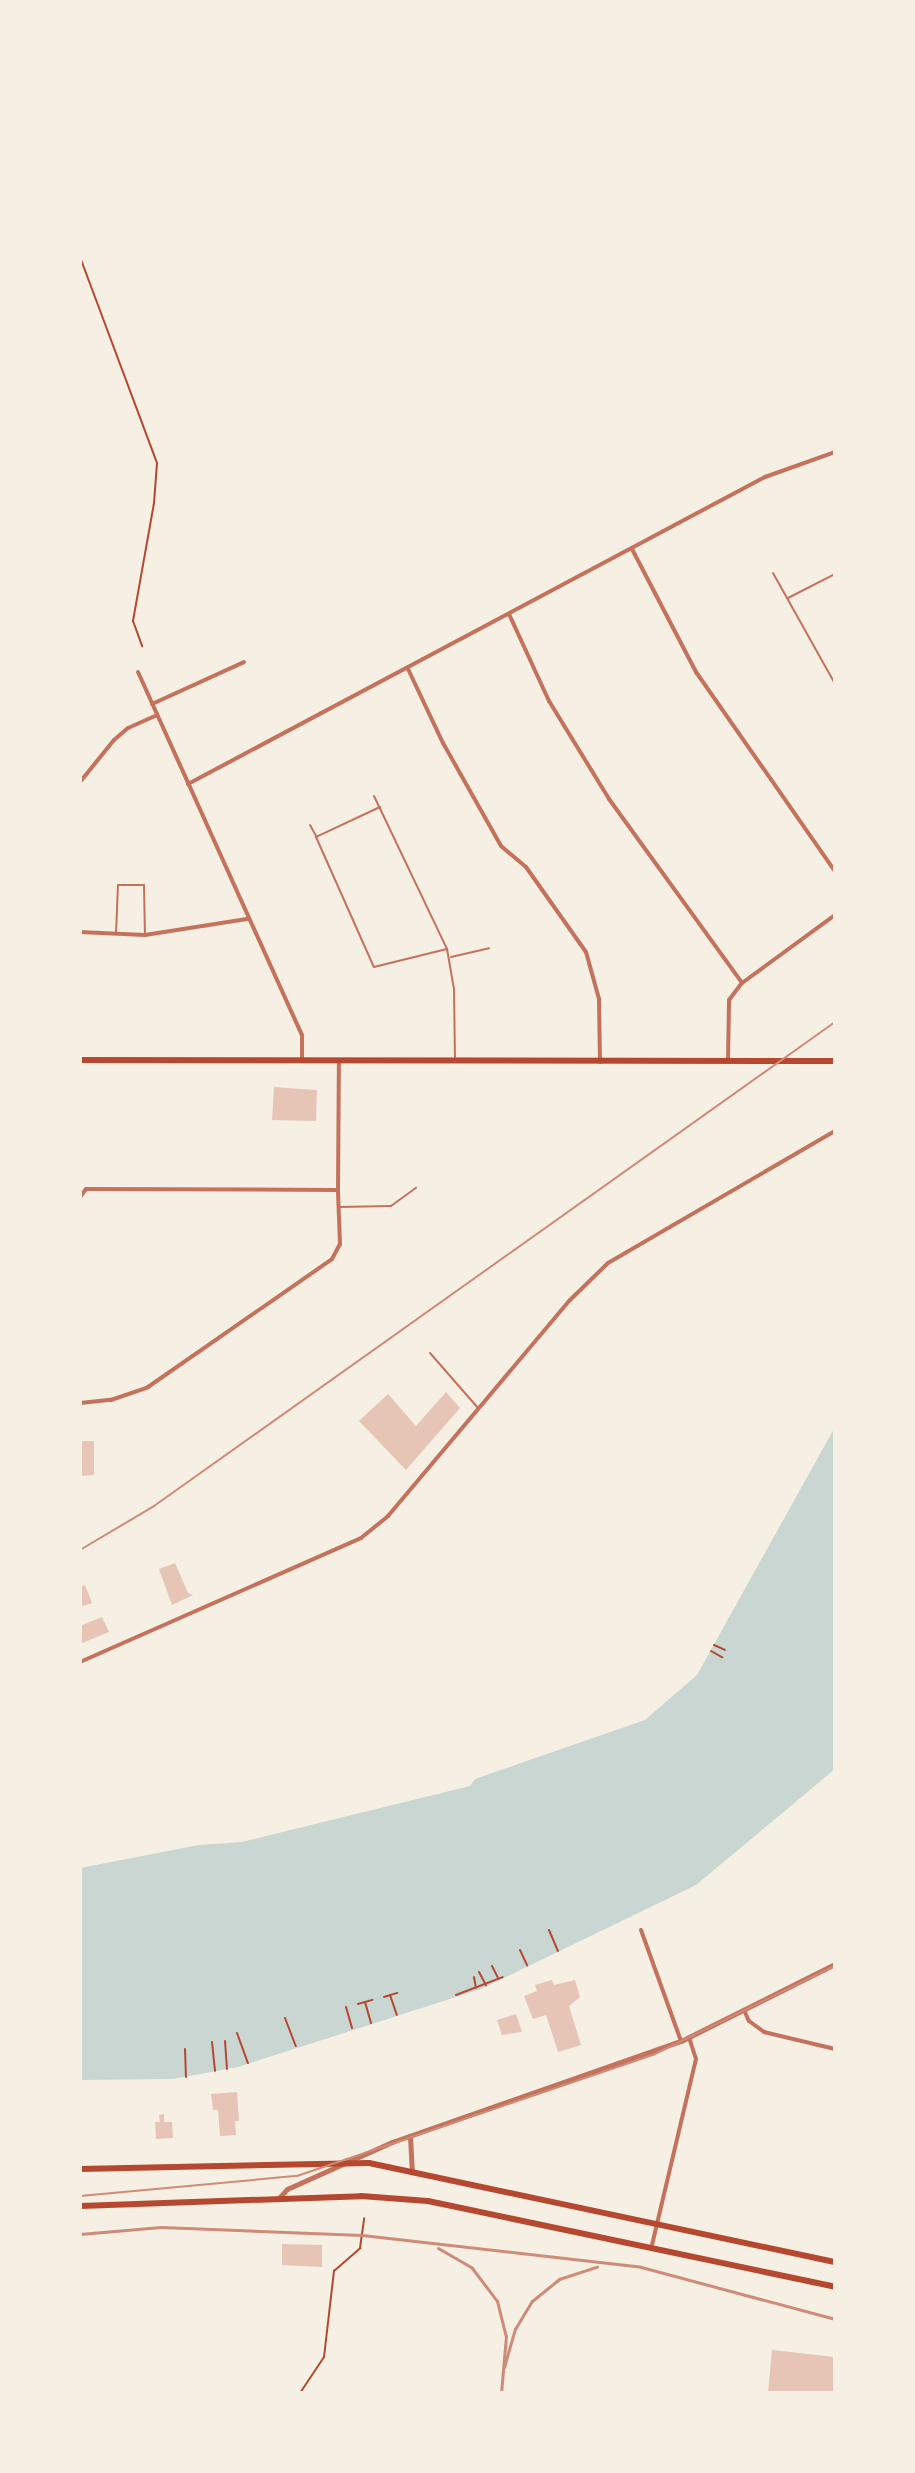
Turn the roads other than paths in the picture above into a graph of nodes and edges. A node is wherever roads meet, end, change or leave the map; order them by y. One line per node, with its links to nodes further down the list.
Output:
1 (835, 452): 2 (street)
2 (632, 549): 6 (street); 20 (street)
3 (773, 573): 5 (lane)
4 (835, 574): 5 (lane)
5 (787, 598): 10 (lane)
6 (509, 614): 8 (street); 29 (street)
7 (244, 662): 12 (street)
8 (408, 669): 15 (street); 35 (street)
9 (138, 672): 12 (street)
10 (833, 677): 11 (lane)
11 (835, 684)
12 (152, 704): 13 (street)
13 (157, 715): 14 (street); 15 (street)
14 (80, 782)
15 (188, 784): 22 (street)
16 (374, 796): 17 (lane)
17 (380, 807): 19 (lane); 27 (lane)
18 (310, 825): 19 (lane)
19 (316, 837): 27 (lane)
20 (835, 871)
21 (835, 915): 29 (street)
22 (247, 919): 24 (street); 31 (street)
23 (80, 932): 25 (street)
24 (145, 935): 25 (street); 25 (lane)
25 (116, 936)
26 (489, 948): 28 (lane)
27 (447, 949): 28 (lane)
28 (449, 958): 34 (lane)
29 (742, 983): 36 (street)
30 (80, 1060): 31 (main road)
31 (302, 1061): 32 (main road)
32 (339, 1061): 34 (main road); 39 (street)
33 (835, 1061): 36 (main road)
34 (455, 1062): 35 (main road)
35 (600, 1062): 36 (main road)
36 (728, 1062)
37 (835, 1131): 44 (street)
38 (416, 1188): 41 (lane)
39 (338, 1190): 40 (street); 41 (street)
40 (80, 1197)
41 (338, 1207): 43 (street)
42 (430, 1353): 44 (lane)
43 (80, 1403)
44 (478, 1409): 45 (street)
45 (80, 1662)
46 (641, 1930): 50 (street)
47 (835, 1964): 48 (street)
48 (744, 2010): 49 (street); 51 (street)
49 (689, 2037): 50 (street); 58 (street)
50 (681, 2041): 52 (street)
51 (835, 2049)
52 (410, 2136): 53 (street); 55 (street)
53 (349, 2162): 54 (main road); 55 (main road); 56 (street)
54 (80, 2169)
55 (412, 2171): 58 (main road)
56 (277, 2200): 57 (main road); 59 (main road)
57 (80, 2206)
58 (657, 2224): 59 (street); 60 (main road)
59 (652, 2245): 61 (main road)
60 (835, 2262)
61 (835, 2287)

